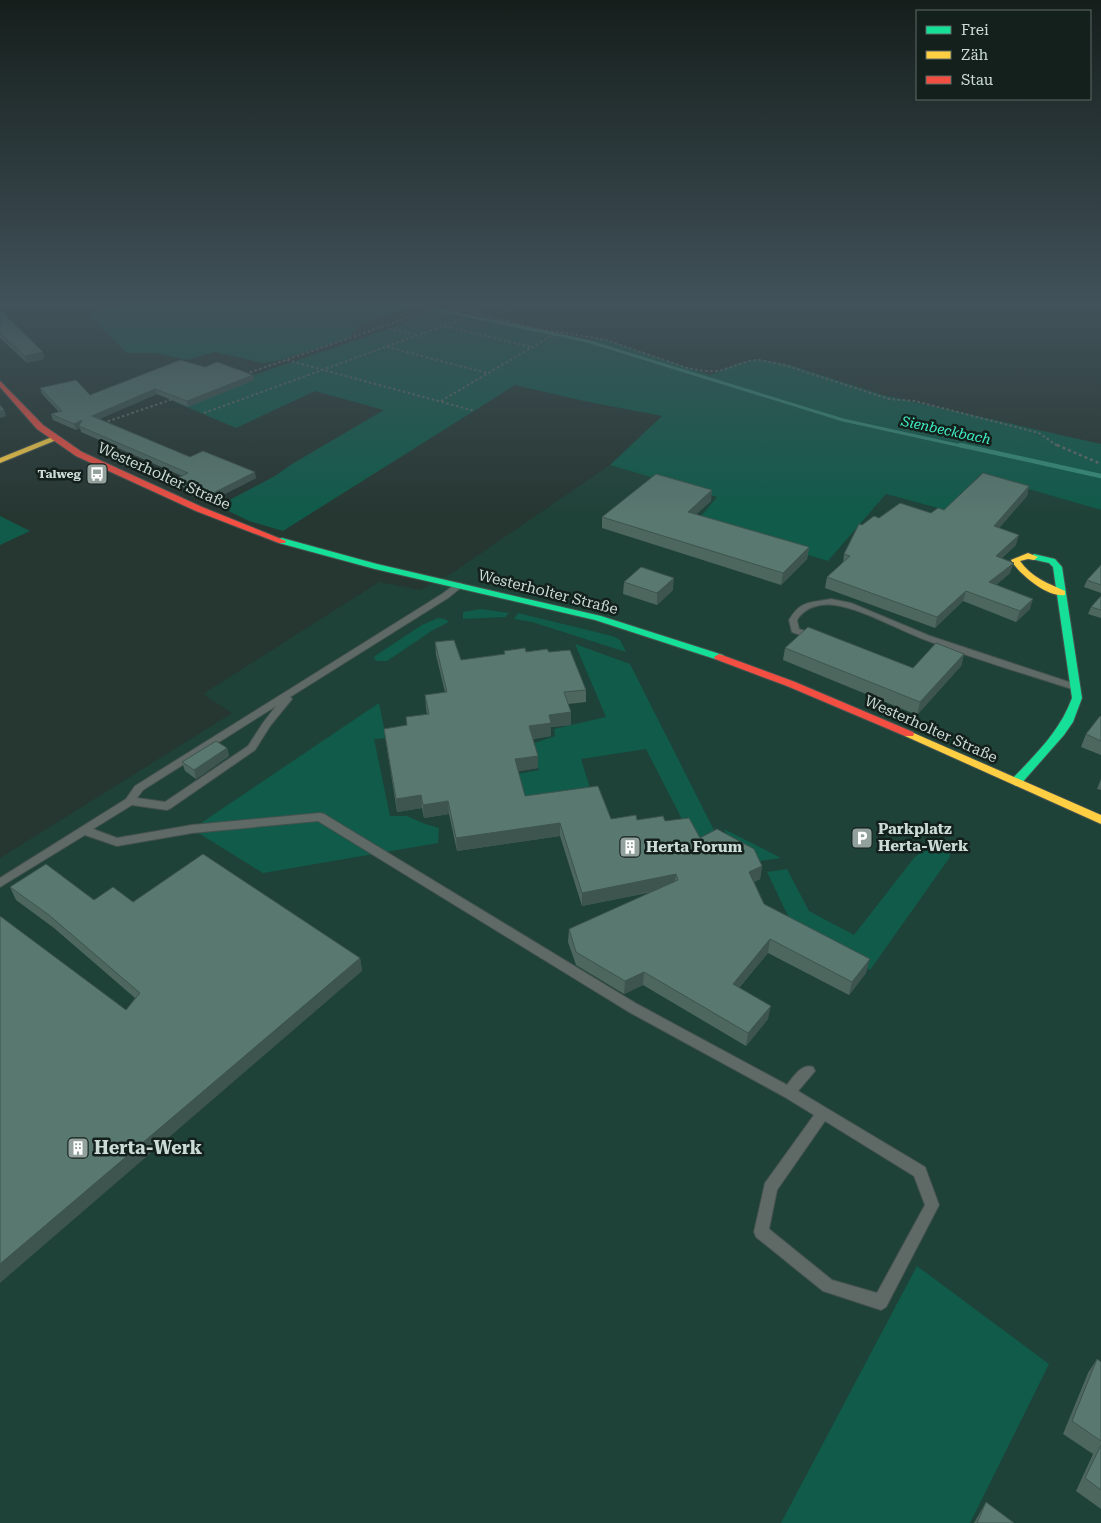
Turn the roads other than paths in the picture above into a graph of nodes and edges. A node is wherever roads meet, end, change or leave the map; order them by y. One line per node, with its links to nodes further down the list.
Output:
1 (0, 383): 2 (main road, Westerholter Straße)
2 (55, 439): 3 (main road); 4 (main road, Westerholter Straße)
3 (0, 461)
4 (460, 585): 8 (lane); 9 (main road, Westerholter Straße)
5 (1062, 593): 7 (main road)
6 (821, 640): 7 (lane)
7 (1076, 687): 9 (main road)
8 (294, 691): 10 (lane); 10 (lane)
9 (1016, 782): 11 (main road, Westerholter Straße)
10 (130, 800): 12 (lane)
11 (1101, 820)
12 (84, 830): 13 (lane); 15 (lane)
13 (0, 883)
14 (808, 1071): 15 (lane)
15 (788, 1092): 16 (lane)
16 (823, 1113): 16 (lane)

